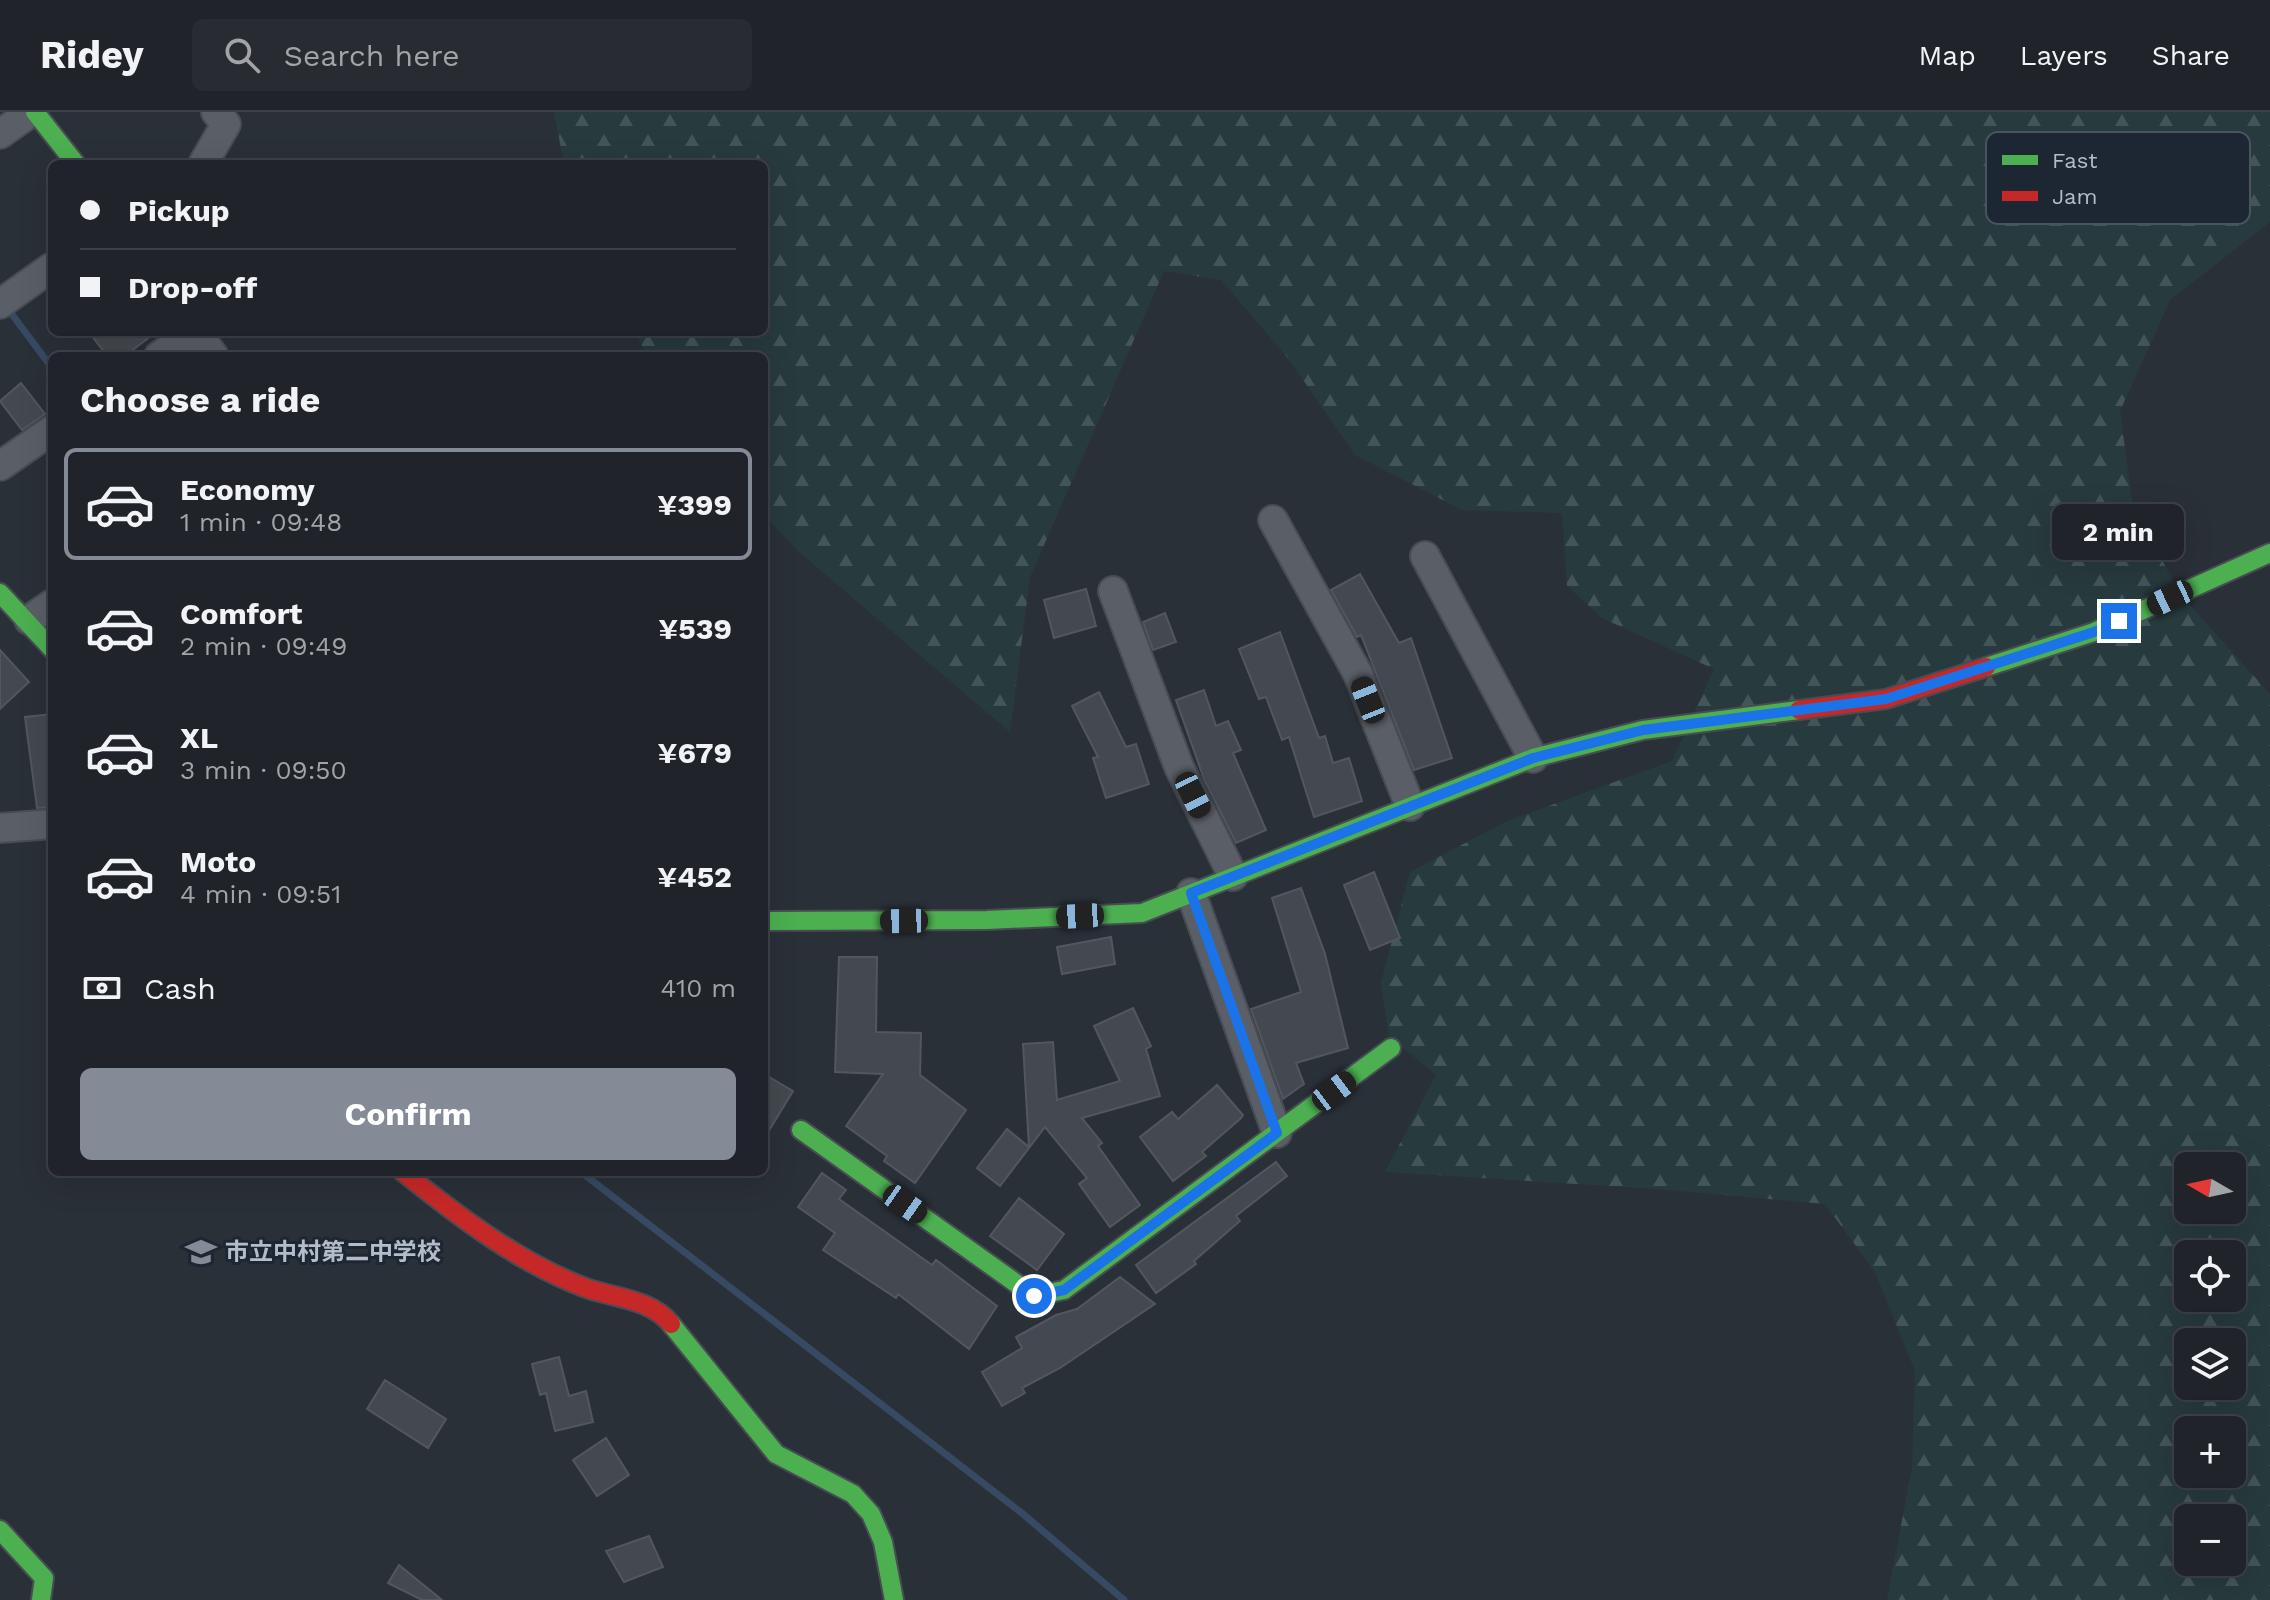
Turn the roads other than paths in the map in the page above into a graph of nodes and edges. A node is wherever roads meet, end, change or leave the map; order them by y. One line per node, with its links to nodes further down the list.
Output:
1 (33, 112): 3 (street); 4 (street)
2 (216, 112): 5 (street)
3 (0, 134)
4 (73, 160)
5 (205, 160)
6 (48, 270): 7 (street)
7 (0, 304)
8 (189, 336): 10 (street)
9 (198, 336): 11 (street)
10 (165, 352)
11 (211, 352)
12 (48, 433): 13 (street)
13 (0, 466)
14 (1273, 520): 22 (street)
15 (2270, 553): 21 (street)
16 (1425, 556): 21 (street)
17 (1113, 591): 25 (street)
18 (0, 593): 19 (street)
19 (40, 612): 20 (street)
20 (48, 637)
21 (1533, 758): 22 (street)
22 (1410, 806): 25 (street)
23 (48, 824): 24 (street)
24 (0, 828)
25 (1233, 876): 26 (street)
26 (1191, 893): 27 (street); 30 (street)
27 (768, 921)
28 (1391, 1048): 30 (street)
29 (801, 1130): 30 (street)
30 (1277, 1133)
31 (408, 1176): 34 (street)
32 (0, 1530): 33 (street)
33 (41, 1600)
34 (894, 1600)

